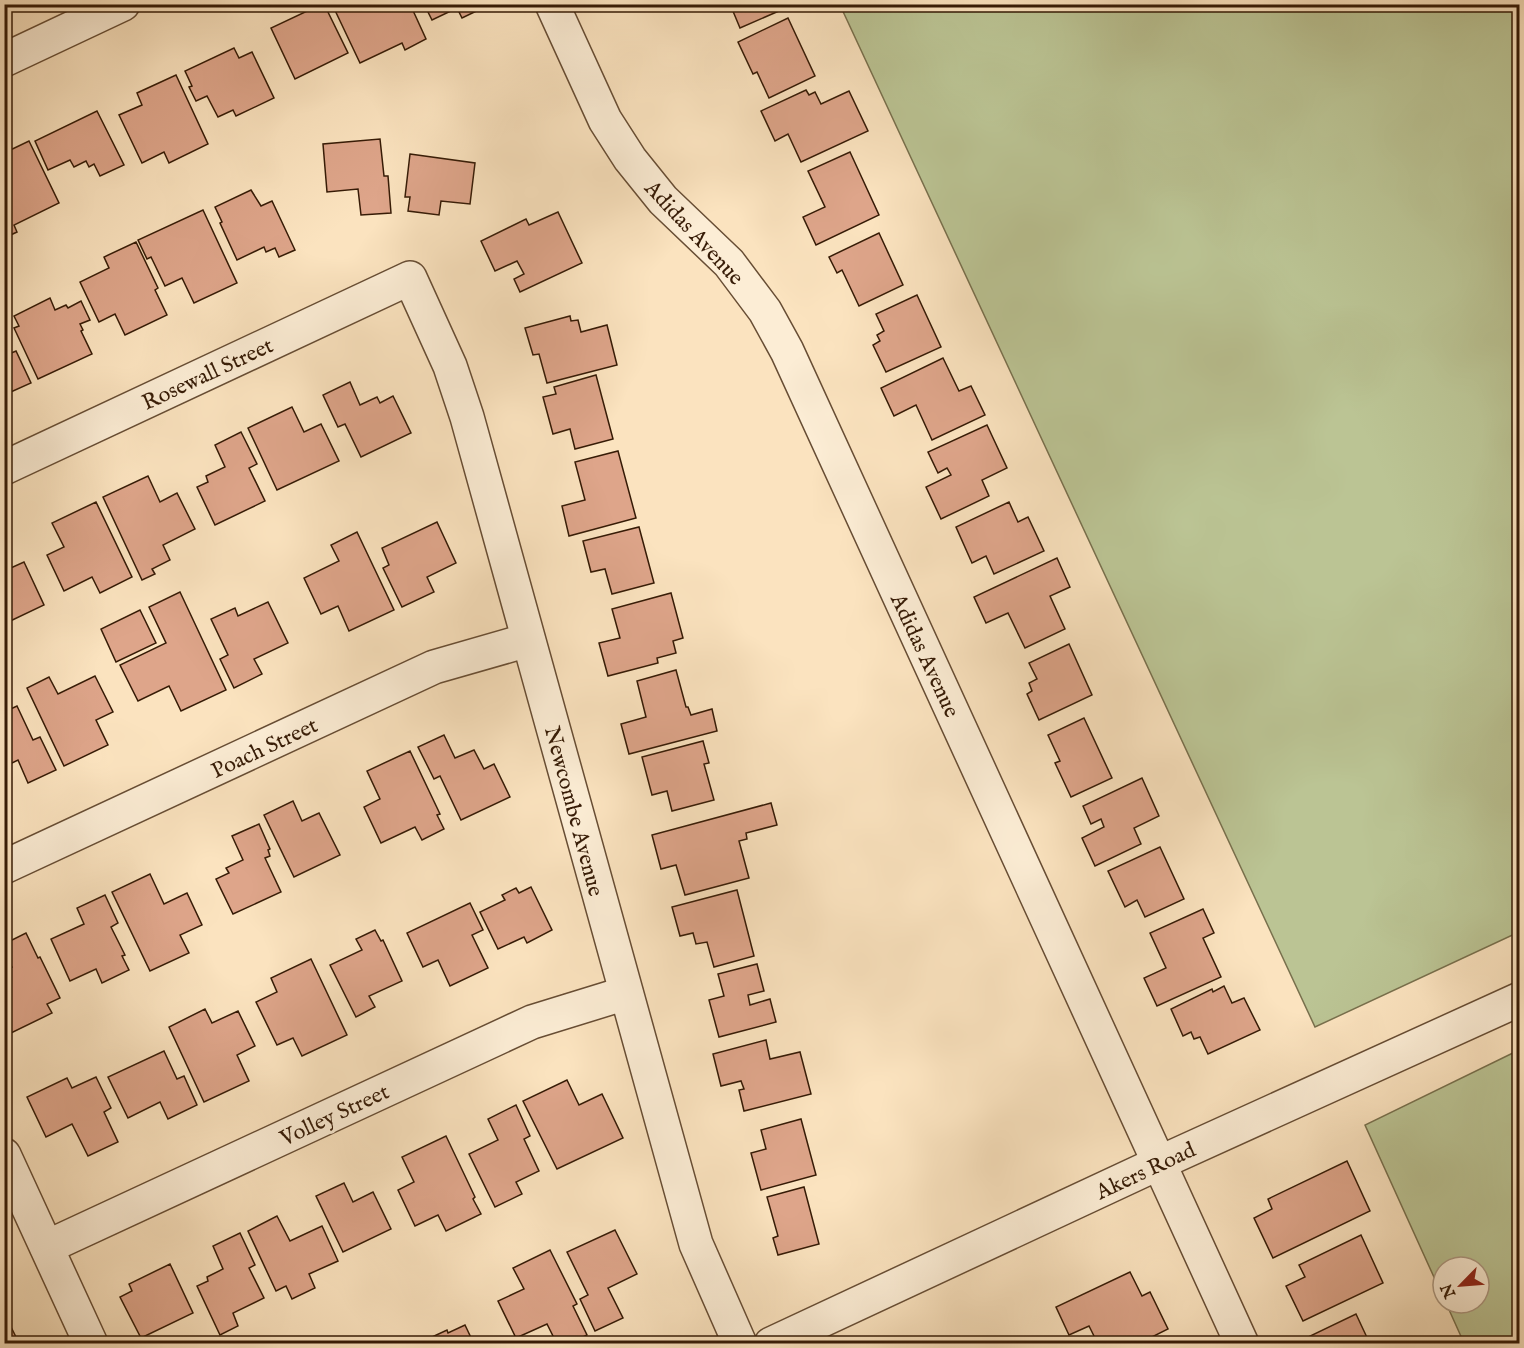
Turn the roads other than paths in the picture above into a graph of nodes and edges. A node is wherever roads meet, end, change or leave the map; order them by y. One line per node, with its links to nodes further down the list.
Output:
1 (123, 4): 3 (street)
2 (552, 4): 11 (street, Adidas Avenue)
3 (4, 60)
4 (410, 278): 5 (street, Rosewall Street); 6 (street, Newcombe Avenue)
5 (4, 468)
6 (528, 640): 7 (street, Poach Street); 8 (street, Newcombe Avenue)
7 (4, 867)
8 (626, 993): 12 (street, Volley Street); 14 (street, Newcombe Avenue)
9 (1520, 999): 11 (street, Akers Road)
10 (4, 1155): 12 (street)
11 (1159, 1163): 15 (street, Akers Road); 16 (street, Adidas Avenue)
12 (47, 1247): 13 (street)
13 (91, 1344)
14 (740, 1344)
15 (771, 1344)
16 (1242, 1344)

